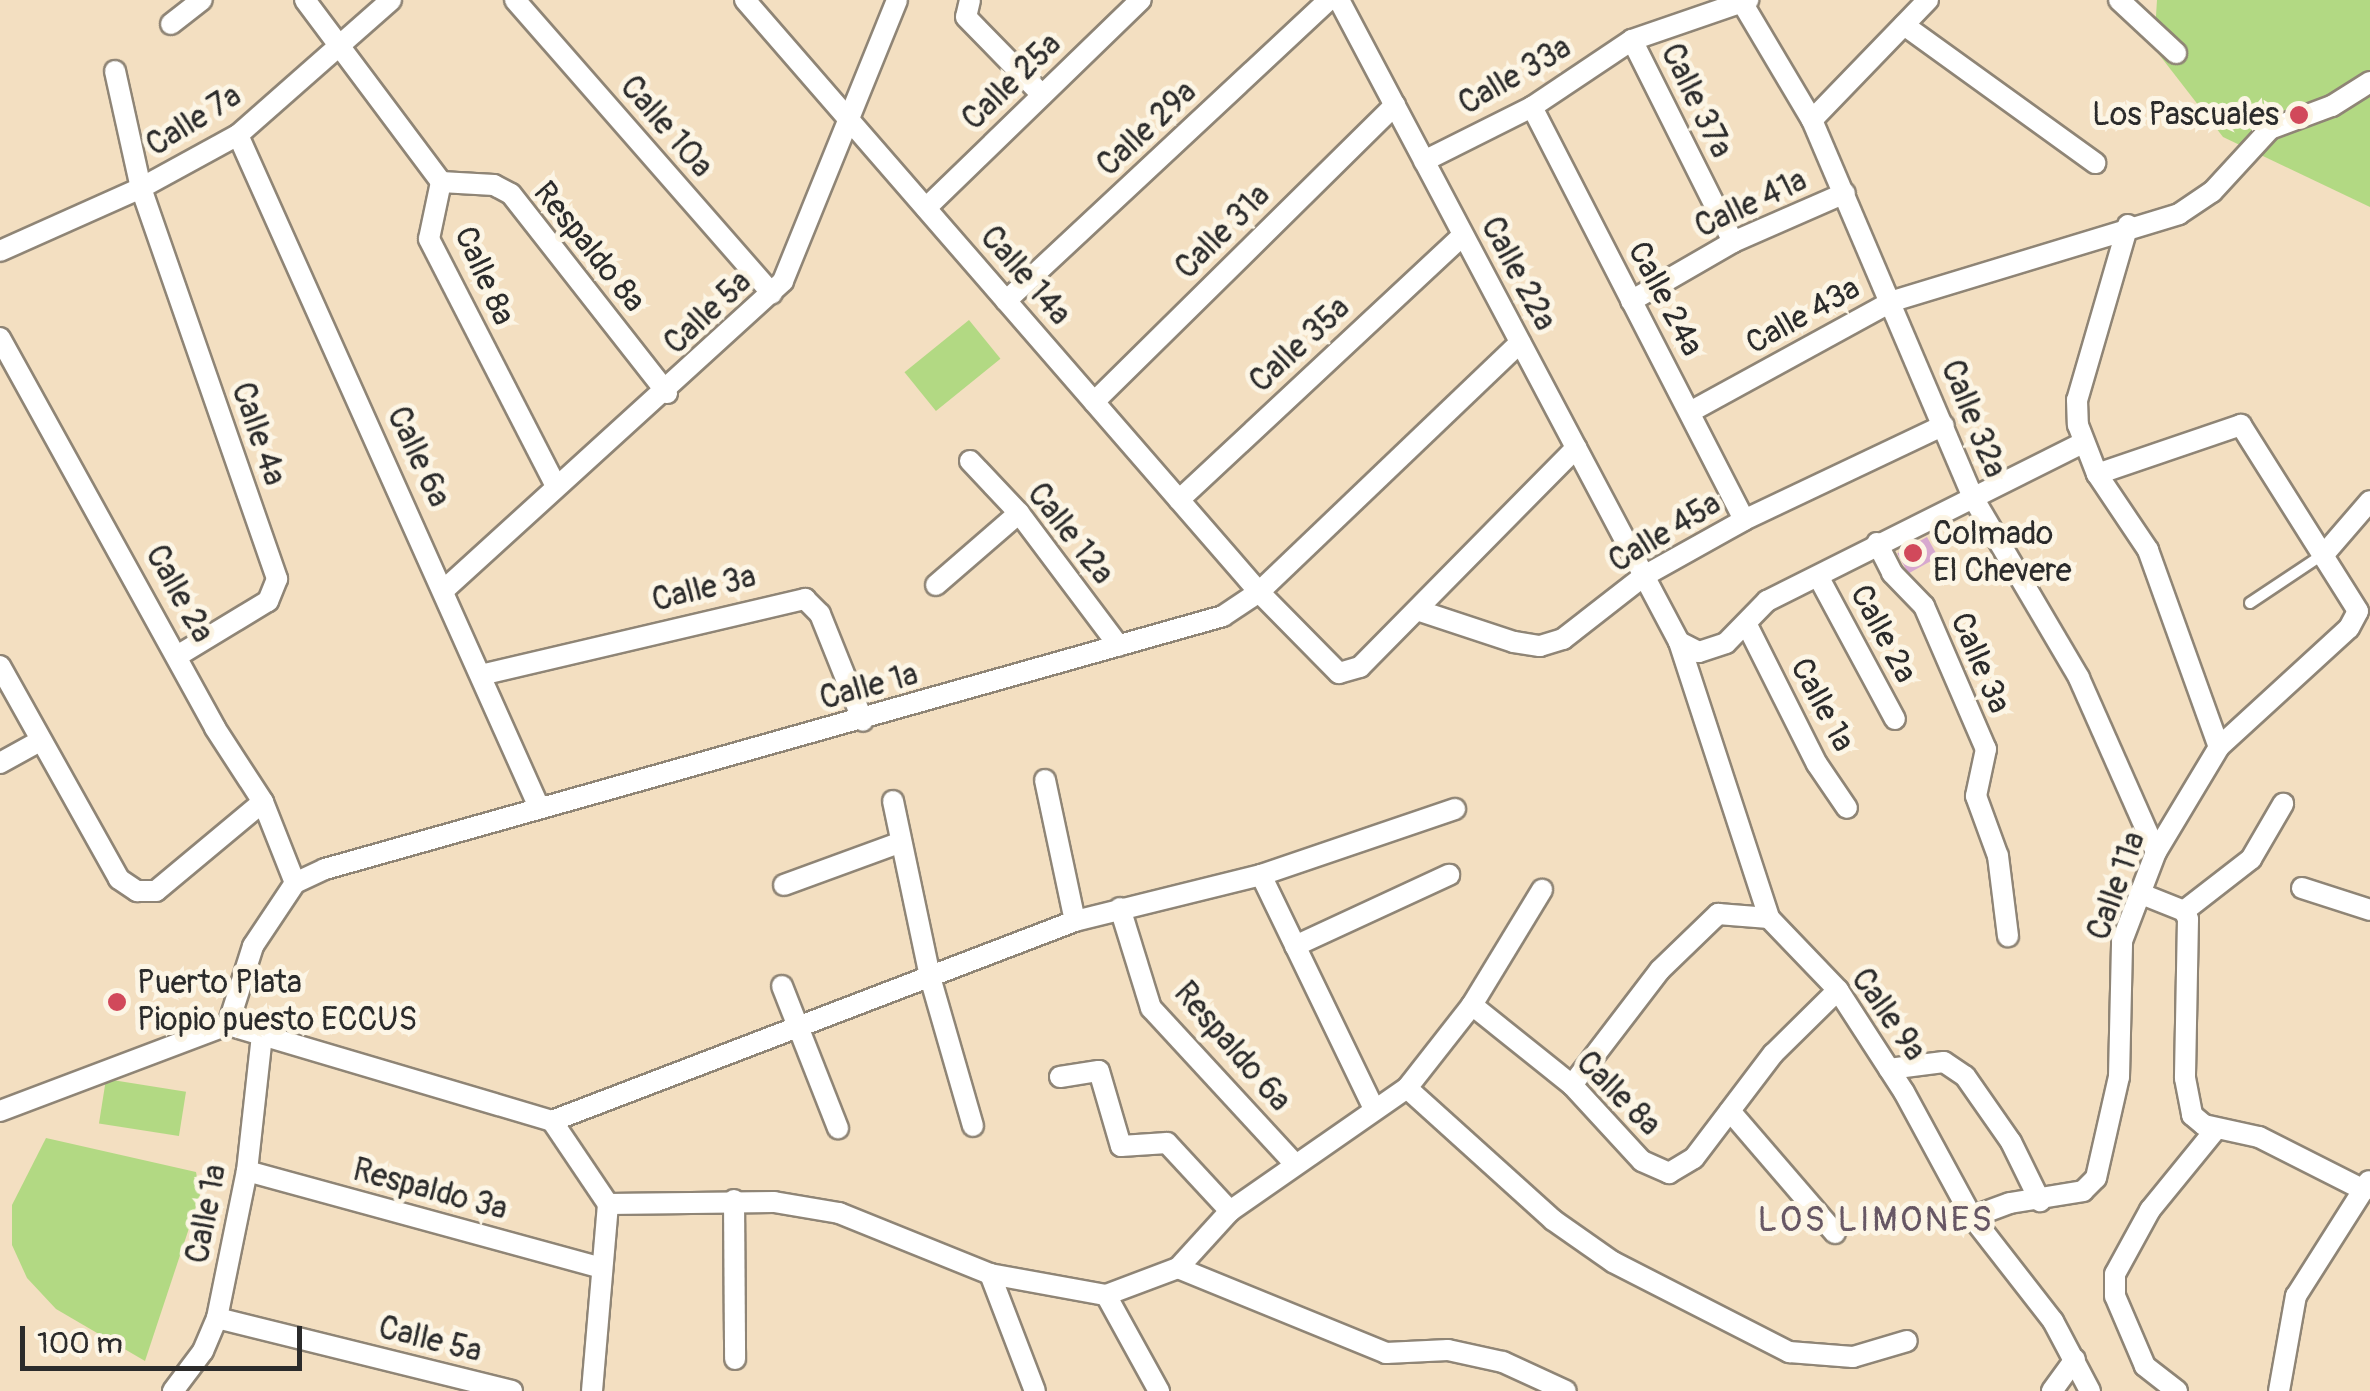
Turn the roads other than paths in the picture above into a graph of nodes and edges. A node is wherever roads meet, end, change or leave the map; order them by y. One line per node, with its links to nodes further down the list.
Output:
1 (202, 0): 14 (street)
2 (305, 0): 17 (street)
3 (391, 0): 17 (street, Calle 7ª)
4 (515, 0): 37 (street, Calle 10ª)
5 (745, 0): 24 (street, Calle 14ª)
6 (897, 0): 24 (street, Calle 5ª)
7 (970, 0): 21 (street)
8 (1141, 0): 21 (street, Calle 25ª)
9 (1329, 0): 38 (street, Calle 29ª)
10 (1339, 0): 22 (street, Calle 22ª)
11 (2119, 0): 18 (street)
12 (1745, 2): 16 (street, Calle 33ª); 25 (street, Calle 32ª)
13 (1921, 3): 15 (street)
14 (171, 24)
15 (1904, 26): 25 (street); 28 (street)
16 (1632, 40): 23 (street, Calle 33ª); 35 (street, Calle 37ª)
17 (341, 49): 26 (street, Calle 7ª); 29 (street)
18 (2176, 53)
19 (115, 72): 30 (street, Calle 4ª)
20 (2370, 82): 33 (street, Calle 43ª)
21 (1042, 95): 32 (street, Calle 25ª)
22 (1394, 105): 27 (street, Calle 22ª); 44 (street, Calle 31ª)
23 (1532, 107): 27 (street, Calle 33ª); 39 (street, Calle 24ª)
24 (847, 117): 32 (street, Calle 14ª); 37 (street, Calle 5ª)
25 (1812, 120): 31 (street, Calle 32ª)
26 (238, 135): 30 (street, Calle 7ª); 62 (street, Calle 6ª)
27 (1424, 160): 34 (street, Calle 22ª)
28 (2095, 164)
29 (441, 182): 43 (street, Respaldo 8ª); 51 (street, Calle 8ª)
30 (140, 188): 36 (street, Calle 7ª); 69 (street, Calle 4ª)
31 (1845, 193): 35 (street, Calle 41ª); 40 (street, Calle 32ª)
32 (926, 208): 38 (street, Calle 14ª)
33 (2128, 225): 40 (street, Calle 43ª); 47 (street)
34 (1463, 235): 42 (street, Calle 22ª); 53 (street, Calle 35ª)
35 (1732, 242): 39 (street, Calle 41ª)
36 (0, 251)
37 (772, 294): 43 (street, Calle 5ª)
38 (1006, 301): 44 (street, Calle 14ª)
39 (1632, 301): 45 (street, Calle 24ª)
40 (1893, 301): 45 (street, Calle 43ª); 46 (street, Calle 32ª)
41 (0, 338): 69 (street, Calle 2ª)
42 (1520, 342): 48 (street, Calle 22ª); 63 (street, Calle 1ª)
43 (667, 393): 51 (street, Calle 5ª)
44 (1094, 402): 53 (street, Calle 14ª)
45 (1690, 412): 56 (street, Calle 24ª)
46 (1944, 426): 52 (street, Calle 32ª); 56 (street, Calle 45ª)
47 (2084, 443): 50 (street); 52 (street)
48 (1576, 448): 59 (street, Calle 22ª); 65 (street)
49 (970, 462): 55 (street, Calle 12ª)
50 (2098, 474): 58 (street); 75 (street)
51 (556, 486): 62 (street, Calle 5ª)
52 (1972, 496): 57 (street); 85 (street, Calle 32ª)
53 (1178, 500): 63 (street, Calle 14ª)
54 (2370, 501): 58 (street)
55 (1019, 513): 61 (street); 68 (street, Calle 12ª)
56 (1744, 520): 59 (street, Calle 45ª)
57 (1877, 543): 60 (street); 98 (street, Calle 3ª)
58 (2326, 552): 64 (lane); 75 (street, Calle 11ª)
59 (1644, 576): 65 (street, Calle 45ª); 67 (street, Calle 22ª)
60 (1819, 578): 66 (street); 72 (street, Calle 2ª)
61 (936, 585)
62 (446, 588): 71 (street, Calle 6ª)
63 (1259, 592): 65 (street, Calle 14ª); 68 (street, Calle 1ª)
64 (2250, 603)
65 (1417, 610)
66 (1748, 627): 67 (street); 82 (street, Calle 1ª)
67 (1679, 642): 96 (street, Calle 22ª)
68 (1119, 646): 73 (street, Calle 1ª)
69 (179, 655): 79 (street, Calle 2ª)
70 (0, 666): 74 (street)
71 (485, 674): 73 (street, Calle 3ª); 81 (street, Calle 6ª)
72 (1895, 718)
73 (864, 721): 81 (street, Calle 1ª)
74 (40, 742): 76 (street); 79 (street)
75 (2220, 747): 85 (street, Calle 11ª)
76 (0, 763)
77 (1044, 780): 97 (street)
78 (893, 801): 84 (street)
79 (263, 802): 88 (street, Calle 2ª)
80 (2283, 804): 95 (street)
81 (538, 805): 88 (street, Calle 1ª)
82 (1847, 808)
83 (1456, 809): 86 (street)
84 (899, 843): 89 (street); 100 (street)
85 (2156, 852): 92 (street, Calle 11ª)
86 (1260, 875): 93 (street); 99 (street)
87 (1449, 875): 99 (street)
88 (295, 883): 104 (street)
89 (784, 885)
90 (2302, 888): 94 (street)
91 (1542, 890): 103 (street)
92 (2140, 893): 95 (street); 122 (street, Calle 11ª)
93 (1120, 908): 97 (street); 118 (street, Respaldo 6ª)
94 (2370, 908)
95 (2184, 911): 117 (street)
96 (1769, 918): 102 (street, Calle 9ª); 109 (street)
97 (1075, 921): 100 (street)
98 (2008, 936)
99 (1295, 946): 111 (street)
100 (930, 976): 105 (street); 115 (street)
101 (782, 986): 105 (street)
102 (1838, 990): 107 (street, Calle 9ª); 113 (street, Calle 8ª)
103 (1472, 1005): 109 (street, Calle 8ª); 110 (street)
104 (228, 1026): 106 (street); 112 (street)
105 (796, 1028): 114 (street); 116 (street)
106 (262, 1036): 114 (street); 119 (street, Calle 1ª)
107 (1889, 1069): 122 (street); 125 (street, Calle 9ª)
108 (1060, 1077): 124 (street)
109 (1572, 1085): 113 (street, Calle 8ª)
110 (1406, 1088): 111 (street); 132 (street)
111 (1374, 1109): 118 (street)
112 (0, 1110)
113 (1730, 1111): 126 (street)
114 (552, 1121): 123 (street)
115 (973, 1126)
116 (838, 1128)
117 (2216, 1129): 120 (street); 145 (street)
118 (1293, 1162): 124 (street)
119 (247, 1171): 127 (street, Respaldo 3ª); 131 (street, Calle 1ª)
120 (2367, 1185): 146 (street)
121 (734, 1200): 123 (street); 129 (street); 133 (street)
122 (2040, 1201): 125 (street, Calle 11ª)
123 (608, 1204): 127 (street)
124 (1230, 1210): 128 (street)
125 (1972, 1217): 134 (street, Calle 9ª)
126 (1835, 1233)
127 (598, 1267): 139 (street)
128 (1178, 1268): 130 (street); 142 (street)
129 (990, 1274): 130 (street); 140 (street)
130 (1106, 1295): 141 (street)
131 (217, 1318): 135 (street, Calle 5ª); 136 (street, Calle 1ª)
132 (1907, 1341)
133 (735, 1358)
134 (2075, 1359): 143 (street); 144 (street, Calle 9ª)
135 (444, 1374): 137 (street); 138 (street, Calle 5ª)
136 (173, 1391)
137 (423, 1391)
138 (512, 1391)
139 (592, 1391)
140 (1035, 1391)
141 (1159, 1391)
142 (1566, 1391)
143 (2052, 1391)
144 (2090, 1391)
145 (2178, 1391)
146 (2280, 1391)

